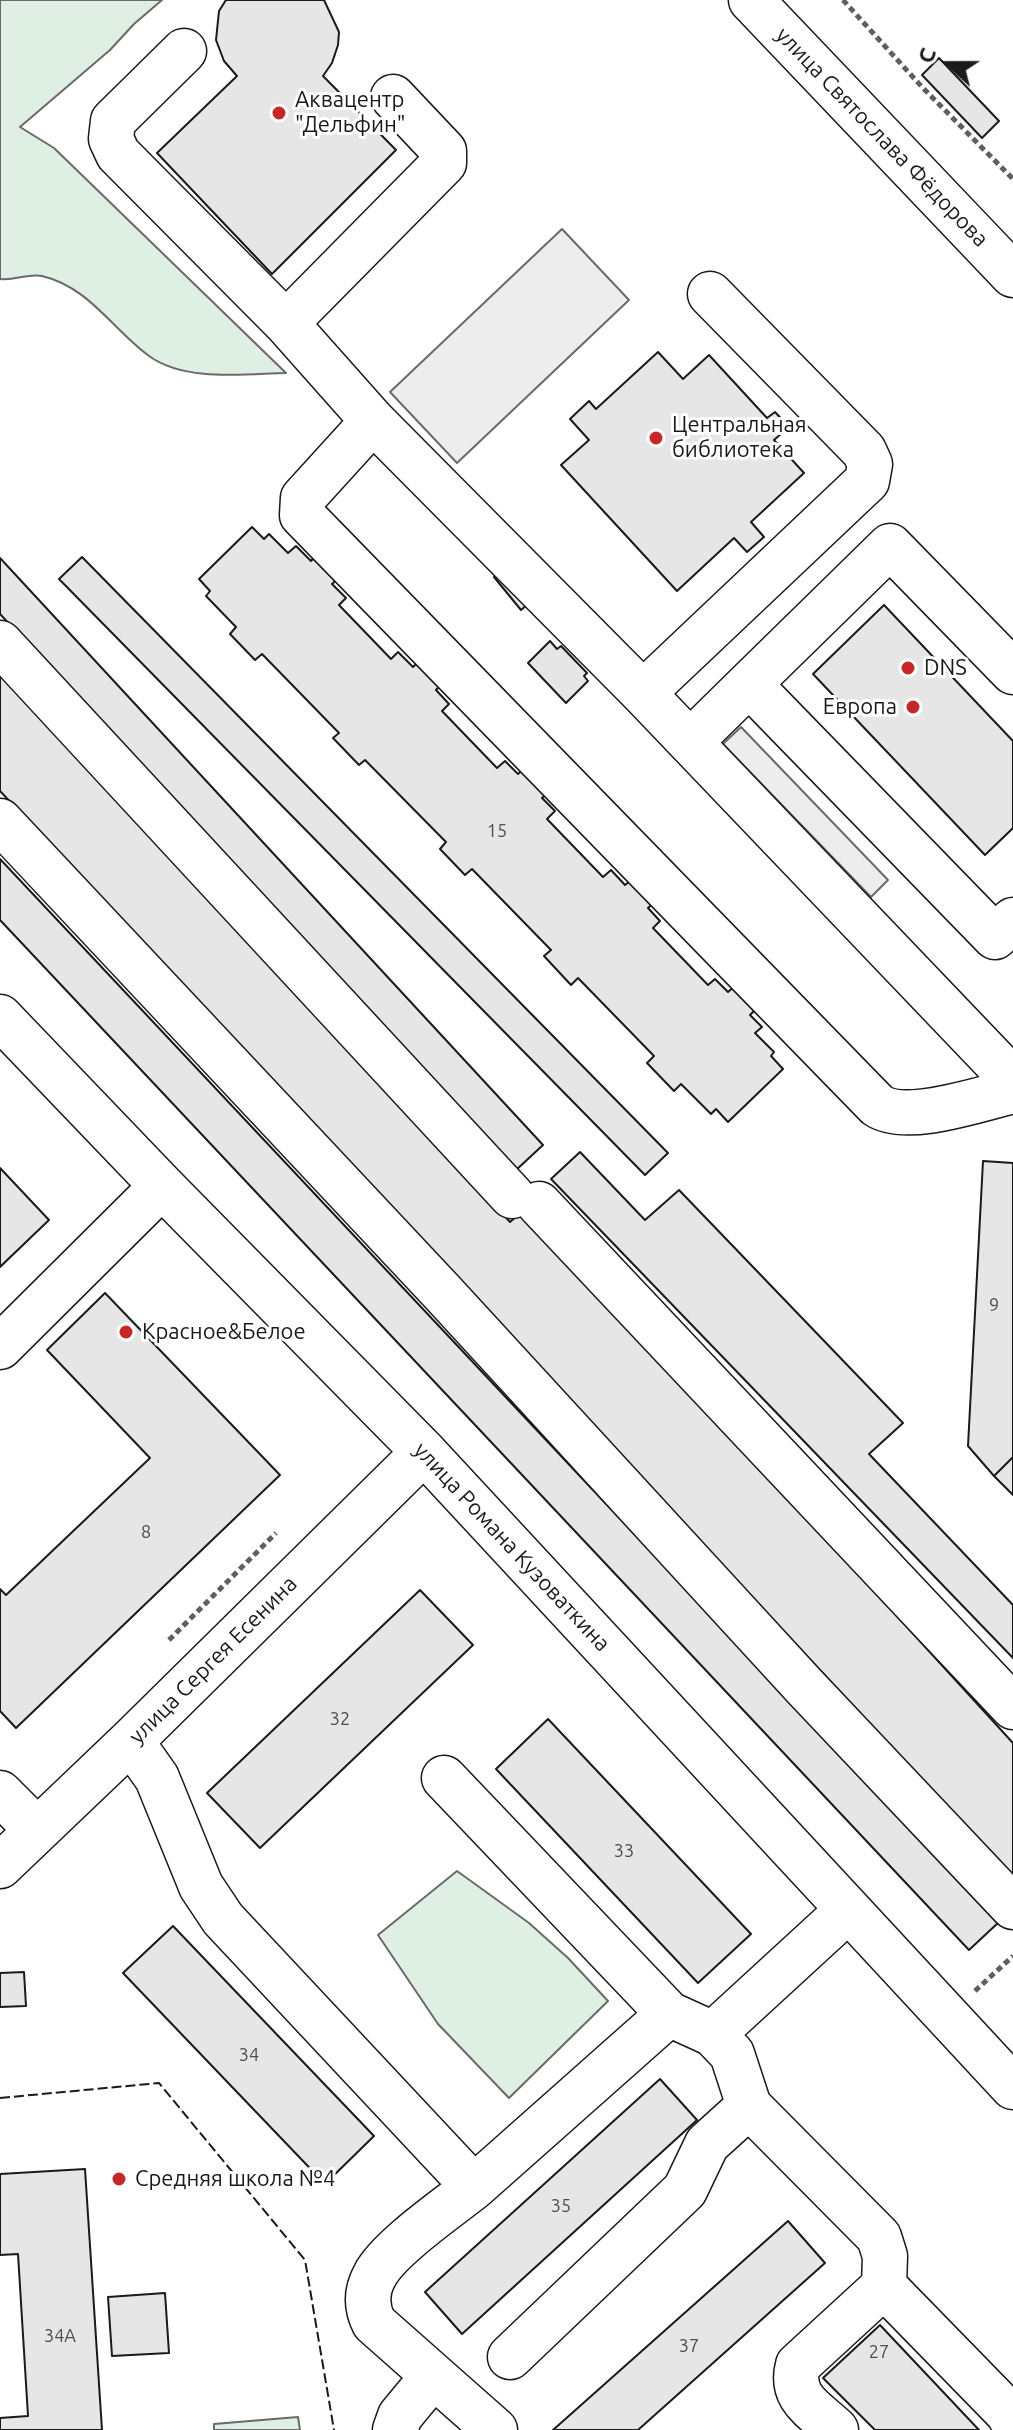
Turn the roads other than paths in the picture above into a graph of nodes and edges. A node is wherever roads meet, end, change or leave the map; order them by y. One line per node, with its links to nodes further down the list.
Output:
1 (751, 0): 4 (street, улица Святослава Фёдорова)
2 (184, 51): 6 (street)
3 (393, 97): 6 (street)
4 (1013, 275)
5 (710, 294): 11 (street)
6 (286, 323): 7 (street)
7 (398, 431): 11 (street); 17 (street)
8 (0, 643): 21 (street)
9 (1013, 672): 10 (street)
10 (749, 684): 12 (street); 14 (street)
11 (643, 693): 12 (street)
12 (690, 742): 16 (street)
13 (0, 821): 27 (street)
14 (1013, 920)
15 (0, 1017): 18 (street, улица Романа Кузоваткина)
16 (1013, 1080)
17 (1013, 1091)
18 (162, 1186): 19 (street); 20 (street, улица Романа Кузоваткина)
19 (0, 1347)
20 (424, 1452): 22 (street, улица Сергея Есенина); 28 (street, улица Романа Кузоваткина)
21 (1013, 1707)
22 (131, 1741): 25 (street, улица Сергея Есенина); 33 (street)
23 (444, 1778): 29 (street)
24 (0, 1793): 25 (street)
25 (37, 1830): 26 (street, улица Сергея Есенина)
26 (0, 1866)
27 (1013, 1907)
28 (848, 1910): 30 (street); 31 (street, улица Романа Кузоваткина)
29 (669, 2014): 30 (street); 33 (street)
30 (713, 2034): 32 (street)
31 (1013, 2087)
32 (749, 2106): 34 (street); 35 (street)
33 (474, 2187): 36 (street)
34 (884, 2286): 37 (street); 40 (street)
35 (510, 2357)
36 (433, 2376): 38 (street); 39 (street)
37 (1013, 2422)
38 (395, 2430)
39 (495, 2430)
40 (836, 2430)

